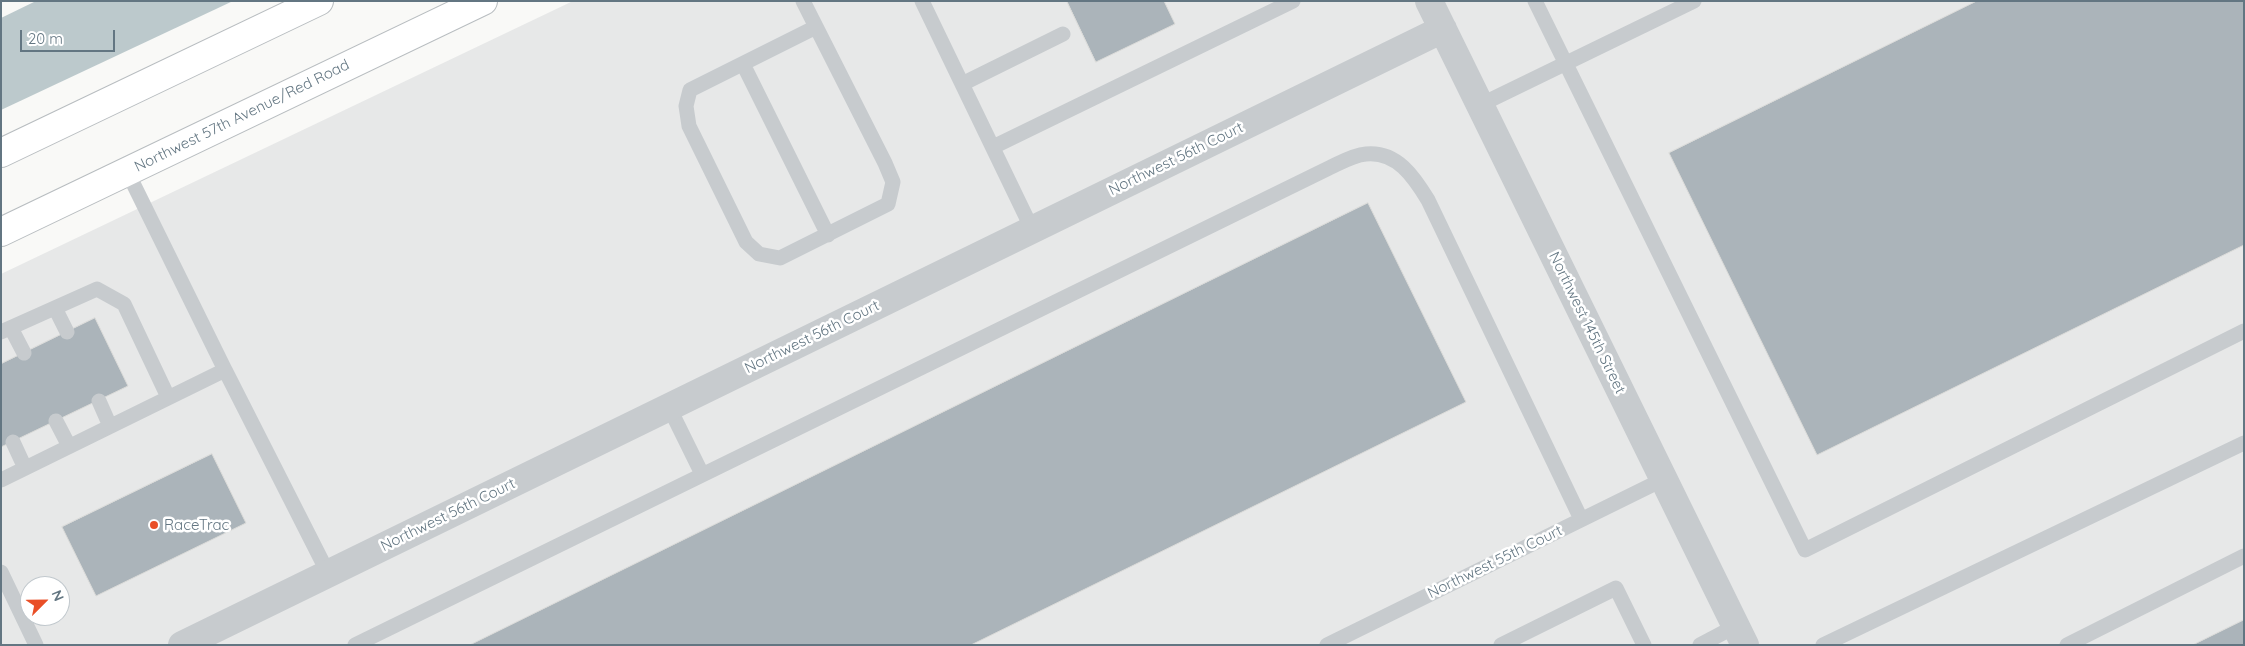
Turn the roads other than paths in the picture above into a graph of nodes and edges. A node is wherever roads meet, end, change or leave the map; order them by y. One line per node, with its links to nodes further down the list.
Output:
1 (319, 1): 17 (main road)
2 (483, 1): 18 (main road, Northwest 57th Avenue/Red Road)
3 (803, 1): 9 (lane)
4 (1293, 1): 16 (lane)
5 (1429, 1): 10 (street, Northwest 145th Street)
6 (1535, 1): 13 (lane)
7 (1694, 1): 13 (lane)
8 (926, 2): 14 (lane)
9 (816, 27): 12 (lane); 21 (lane)
10 (1442, 29): 15 (street, Northwest 145th Street); 19 (street, Northwest 56th Court)
11 (1062, 34): 14 (lane)
12 (743, 64): 21 (lane); 21 (lane)
13 (1566, 64): 15 (lane); 24 (lane)
14 (962, 84): 16 (lane)
15 (1480, 106): 38 (street, Northwest 145th Street)
16 (993, 148): 19 (lane)
17 (1, 153)
18 (127, 171): 20 (main road, Northwest 57th Avenue/Red Road); 27 (lane)
19 (1032, 229): 30 (street, Northwest 56th Court)
20 (1, 232)
21 (828, 235)
22 (55, 308): 23 (lane); 25 (lane); 28 (lane)
23 (6, 330): 26 (lane)
24 (2244, 331)
25 (67, 332)
26 (24, 353)
27 (225, 370): 28 (lane); 43 (lane)
28 (168, 397): 32 (lane)
29 (99, 401): 32 (lane)
30 (669, 407): 37 (lane); 43 (street, Northwest 56th Court)
31 (56, 421): 35 (lane)
32 (110, 426): 35 (lane)
33 (12, 442): 36 (lane)
34 (2244, 443): 52 (lane)
35 (69, 446): 36 (lane)
36 (25, 468): 39 (lane)
37 (702, 474): 40 (lane); 47 (lane)
38 (1664, 479): 40 (lane, Northwest 55th Court); 44 (street, Northwest 145th Street)
39 (1, 480)
40 (1581, 520): 48 (lane, Northwest 55th Court)
41 (2244, 556): 53 (lane)
42 (1, 572): 45 (lane)
43 (328, 574): 46 (street, Northwest 56th Court)
44 (1741, 636): 51 (lane)
45 (33, 644)
46 (182, 645)
47 (355, 645)
48 (1326, 645)
49 (1501, 645): 50 (lane)
50 (1644, 645)
51 (1700, 645)
52 (1823, 645)
53 (2067, 645)

